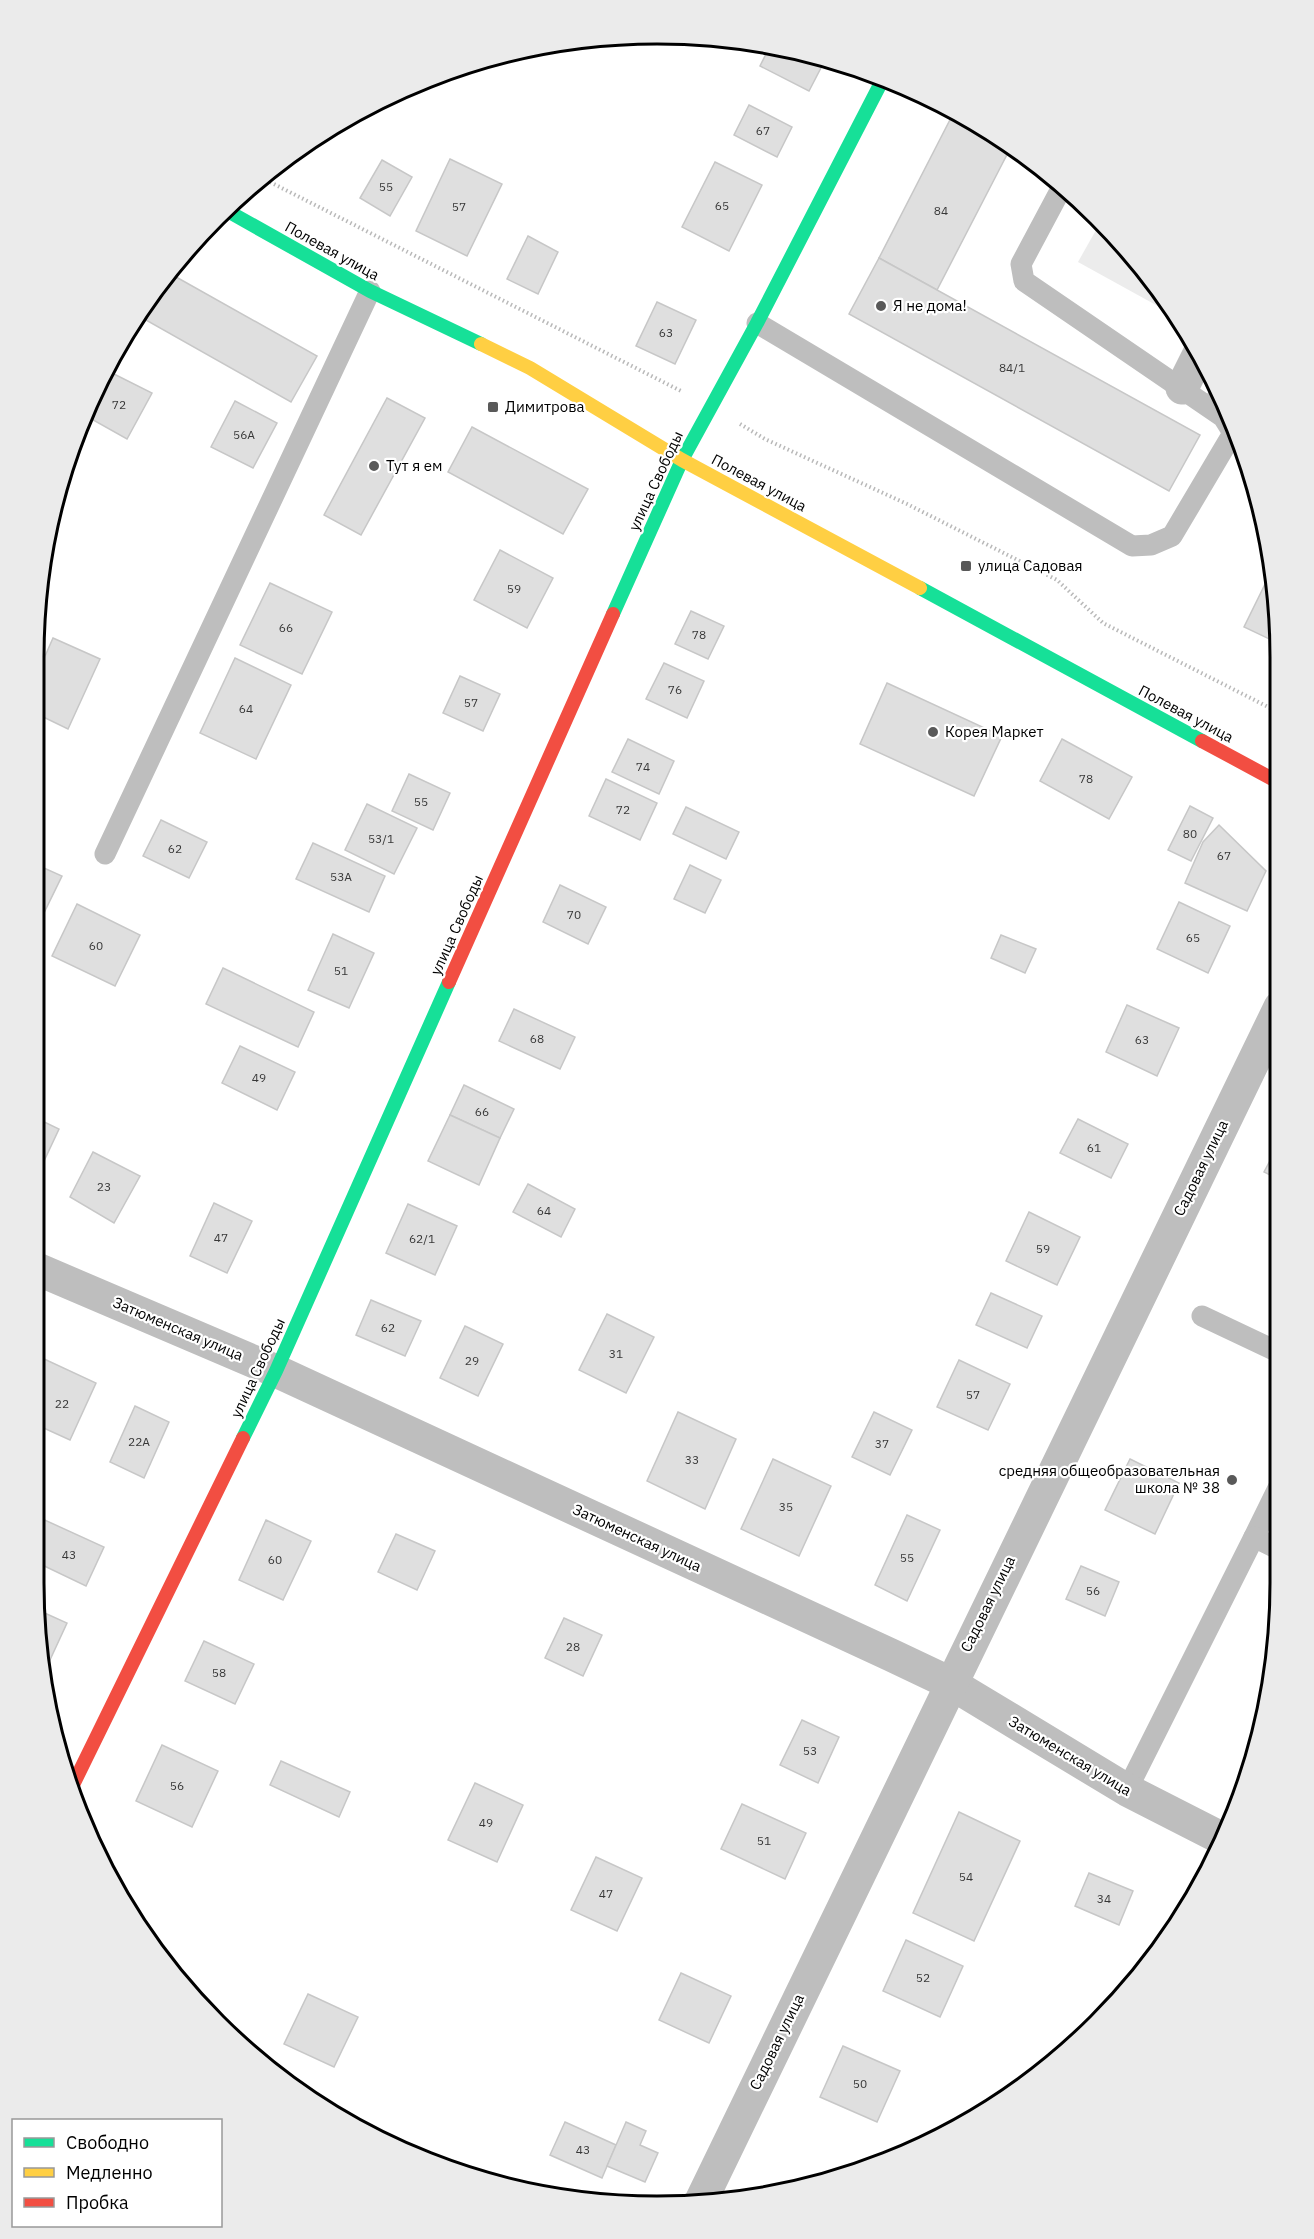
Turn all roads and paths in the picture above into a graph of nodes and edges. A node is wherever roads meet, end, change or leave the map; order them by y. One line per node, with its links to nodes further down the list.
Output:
1 (880, 85): 6 (street, улица Свободы)
2 (269, 182): 9 (path)
3 (1059, 193): 8 (lane)
4 (233, 214): 5 (street, Полевая улица)
5 (370, 291): 12 (street, Полевая улица); 15 (lane)
6 (757, 323): 9 (street, улица Свободы); 11 (lane)
7 (1195, 363): 8 (street)
8 (1182, 388): 10 (lane)
9 (711, 407): 12 (street, улица Свободы); 13 (path)
10 (1221, 416)
11 (1230, 438)
12 (682, 460): 14 (street, Полевая улица); 20 (street, улица Свободы)
13 (1270, 708)
14 (1270, 778)
15 (105, 855)
16 (1270, 1027): 24 (street, Садовая улица)
17 (44, 1272): 20 (street, Затюменская улица)
18 (1202, 1316): 19 (lane)
19 (1270, 1348)
20 (276, 1371): 24 (street, Затюменская улица); 25 (street, улица Свободы)
21 (1270, 1504): 22 (lane)
22 (1254, 1537): 23 (lane); 26 (lane)
23 (1270, 1545)
24 (950, 1683): 26 (street, Затюменская улица); 28 (street, Садовая улица)
25 (76, 1779)
26 (1127, 1791): 27 (street, Затюменская улица)
27 (1215, 1835)
28 (705, 2193)

